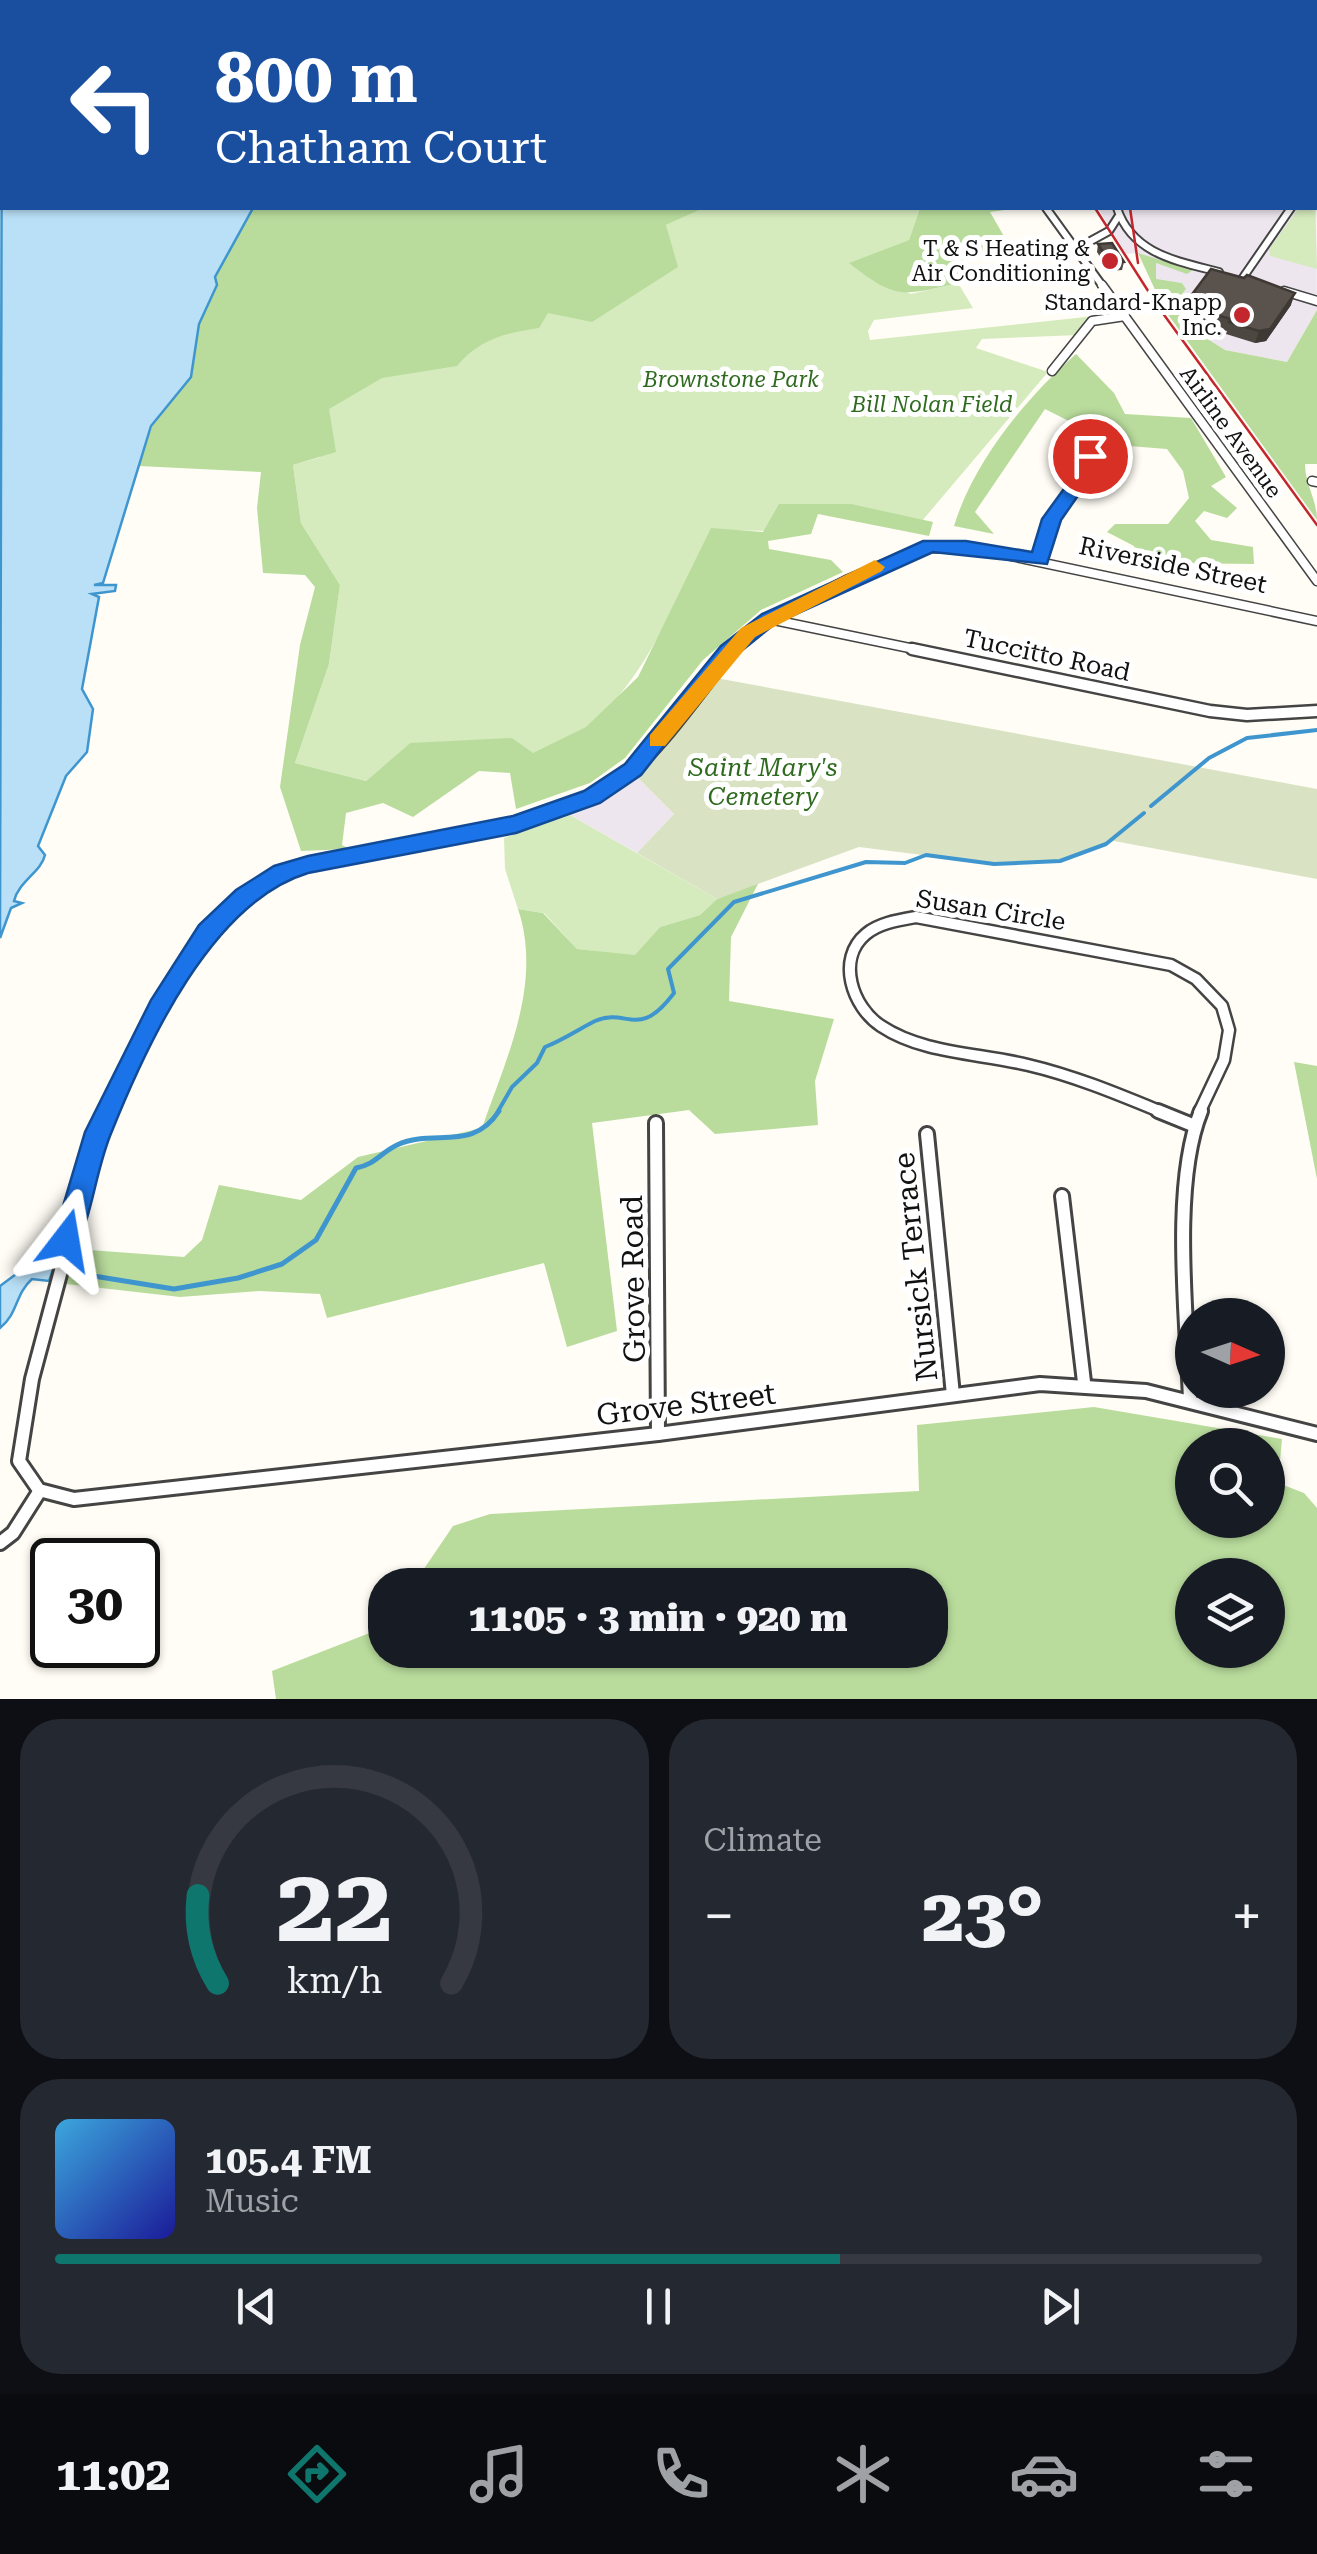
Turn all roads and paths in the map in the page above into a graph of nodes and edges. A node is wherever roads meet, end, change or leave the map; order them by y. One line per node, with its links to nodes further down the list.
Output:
1 (1047, 210): 6 (street, Airline Avenue)
2 (1290, 210): 7 (street)
3 (1118, 212): 4 (street); 5 (street)
4 (1109, 231): 5 (street); 6 (street)
5 (1133, 234): 7 (street)
6 (1076, 249): 11 (street, Airline Avenue)
7 (1242, 279): 8 (street)
8 (1260, 284)
9 (1278, 289): 10 (street)
10 (1317, 301)
11 (1125, 316): 12 (street); 15 (street, Airline Avenue)
12 (1052, 371)
13 (1090, 456): 14 (street)
14 (1040, 560): 16 (street, Riverside Street); 17 (street, Riverside Street)
15 (1317, 581)
16 (769, 618): 18 (street, Tuccitto Road); 30 (street, Riverside Street)
17 (1317, 621)
18 (1317, 711)
19 (656, 1123): 28 (street, Grove Road)
20 (1195, 1126): 20 (street, Susan Circle); 23 (street)
21 (927, 1134): 25 (street, Nursick Terrace)
22 (1062, 1196): 24 (street)
23 (1187, 1298)
24 (1084, 1382): 25 (street, Grove Street); 26 (street, Grove Street)
25 (953, 1396): 28 (street, Grove Street)
26 (1175, 1397)
27 (1223, 1408): 29 (street, Grove Street)
28 (658, 1434): 30 (street, Grove Street)
29 (1317, 1434)
30 (40, 1492): 31 (street)
31 (0, 1543)

